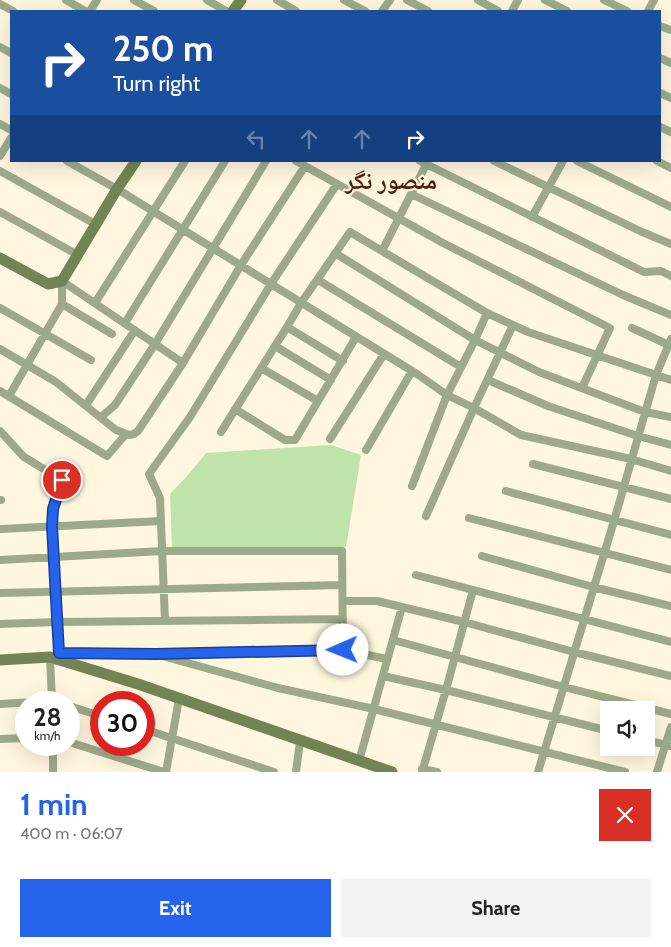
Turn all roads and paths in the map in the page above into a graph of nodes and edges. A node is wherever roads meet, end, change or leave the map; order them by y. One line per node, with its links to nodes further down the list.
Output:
1 (66, 0): 12 (street)
2 (134, 0): 13 (street)
3 (207, 0): 14 (street)
4 (277, 0): 15 (street)
5 (344, 0): 16 (street)
6 (408, 0): 17 (street)
7 (478, 0): 18 (street)
8 (545, 0): 19 (street)
9 (604, 0): 20 (street)
10 (0, 4): 11 (street)
11 (11, 10)
12 (84, 10)
13 (152, 10)
14 (224, 10)
15 (294, 10)
16 (362, 10)
17 (426, 10)
18 (496, 10)
19 (565, 10)
20 (624, 10)
21 (10, 140): 22 (street)
22 (0, 156)
23 (69, 162): 39 (street)
24 (134, 162): 39 (street)
25 (183, 162): 42 (street)
26 (224, 162): 47 (street)
27 (265, 162): 49 (street)
28 (298, 162): 34 (street)
29 (425, 162): 40 (street); 44 (street)
30 (496, 162): 38 (street)
31 (562, 162): 38 (street)
32 (579, 162): 41 (street)
33 (659, 162): 35 (street)
34 (305, 166): 37 (street); 54 (street)
35 (671, 168)
36 (0, 171): 46 (street)
37 (337, 184): 45 (street); 58 (street)
38 (548, 187): 44 (street); 48 (street)
39 (118, 189): 42 (street); 46 (street)
40 (411, 194): 45 (street); 64 (street)
41 (671, 207)
42 (153, 211): 47 (street); 59 (street)
43 (0, 212): 52 (street)
44 (532, 216): 55 (street)
45 (399, 218): 50 (street); 80 (street)
46 (97, 225): 52 (street)
47 (183, 230): 49 (street); 65 (street)
48 (671, 244)
49 (213, 248): 54 (street); 75 (street)
50 (382, 251): 51 (street); 63 (street)
51 (335, 253): 56 (street); 73 (street)
52 (78, 255): 57 (street)
53 (0, 258): 57 (street)
54 (241, 265): 58 (street); 83 (street)
55 (671, 276)
56 (318, 280): 60 (street); 85 (street)
57 (62, 281): 59 (street); 61 (street)
58 (271, 284): 60 (street); 119 (street)
59 (95, 303): 65 (street)
60 (301, 303): 67 (street); 72 (street)
61 (62, 304): 70 (street); 71 (street)
62 (0, 308): 70 (street)
63 (487, 313): 66 (street); 73 (street)
64 (671, 315)
65 (124, 323): 69 (street)
66 (513, 325): 78 (street); 80 (street)
67 (287, 326): 76 (street); 82 (street)
68 (632, 328): 74 (street)
69 (135, 330): 75 (street); 97 (street)
70 (45, 334): 81 (street); 84 (street)
71 (112, 334)
72 (356, 337): 79 (street); 82 (street)
73 (476, 340): 78 (street); 85 (street)
74 (670, 343): 88 (street)
75 (155, 344): 83 (street); 101 (street)
76 (275, 346): 86 (street); 89 (street)
77 (0, 349): 84 (street)
78 (500, 352): 90 (street); 92 (street)
79 (384, 354): 87 (street); 107 (street)
80 (596, 355): 88 (street); 92 (street)
81 (91, 360)
82 (343, 361): 89 (street)
83 (183, 363): 105 (street)
84 (27, 365): 95 (street); 97 (street)
85 (461, 367): 94 (street)
86 (261, 368): 96 (street); 99 (street)
87 (412, 371): 94 (street); 109 (street)
88 (656, 375): 91 (street); 100 (street)
89 (331, 380): 96 (street)
90 (488, 380): 98 (street); 106 (street)
91 (671, 380)
92 (582, 388): 100 (street)
93 (0, 391): 95 (street)
94 (447, 395): 98 (street); 113 (street)
95 (9, 396): 105 (street)
96 (318, 401): 99 (street)
97 (86, 405): 101 (street)
98 (474, 408): 110 (street); 117 (street)
99 (235, 409): 103 (street)
100 (645, 412): 102 (street); 106 (street)
101 (101, 417): 105 (street)
102 (671, 417)
103 (221, 432)
104 (1, 434): 121 (street)
105 (126, 434)
106 (638, 436): 108 (street); 110 (street)
107 (330, 440)
108 (671, 445)
109 (366, 450)
110 (631, 459): 112 (street); 114 (street)
111 (533, 464): 114 (street)
112 (671, 471)
113 (412, 486)
114 (623, 488): 116 (street); 120 (street)
115 (506, 492): 120 (street)
116 (671, 499)
117 (426, 516)
118 (468, 518): 125 (street)
119 (161, 521): 121 (street); 124 (street)
120 (614, 521): 123 (street); 125 (street)
121 (52, 526): 122 (street); 127 (street)
122 (0, 529)
123 (671, 535)
124 (162, 551): 127 (street); 131 (street); 133 (street)
125 (604, 553): 129 (street); 132 (street)
126 (482, 556): 132 (street)
127 (54, 557): 128 (street); 135 (street)
128 (0, 560)
129 (671, 570)
130 (416, 575): 134 (street)
131 (342, 585): 133 (street); 137 (street)
132 (594, 587): 138 (street); 142 (street)
133 (164, 589): 135 (street); 141 (street)
134 (472, 590): 142 (street); 144 (street)
135 (56, 592): 136 (street); 143 (street)
136 (0, 593)
137 (343, 601): 139 (street); 140 (street)
138 (671, 606)
139 (402, 607): 144 (street); 146 (street)
140 (343, 619): 141 (street); 148 (street)
141 (166, 620): 143 (street)
142 (583, 620): 147 (street); 149 (street)
143 (58, 622): 145 (street); 151 (street)
144 (464, 622): 149 (street); 152 (street)
145 (0, 624)
146 (393, 640): 152 (street); 153 (street)
147 (671, 642)
148 (343, 650): 150 (street); 153 (street)
149 (574, 652): 156 (street); 157 (street)
150 (156, 654): 151 (street); 163 (street)
151 (56, 657): 154 (street); 159 (street); 160 (street)
152 (454, 657): 157 (street); 158 (street)
153 (387, 659): 155 (street)
154 (0, 660)
155 (383, 676): 158 (street); 163 (street)
156 (671, 676)
157 (564, 687): 164 (street); 165 (street)
158 (446, 690): 165 (street); 166 (street)
159 (54, 691)
160 (179, 699): 170 (street); 173 (street)
161 (15, 703): 162 (street)
162 (0, 704)
163 (374, 709): 166 (street); 179 (street)
164 (671, 714)
165 (554, 718): 168 (street); 177 (street)
166 (436, 725): 177 (street); 180 (street)
167 (671, 727): 176 (street)
168 (600, 729)
169 (155, 732): 170 (street)
170 (172, 737): 182 (street); 183 (street)
171 (15, 738): 172 (street)
172 (0, 739)
173 (300, 740): 179 (street); 184 (street)
174 (655, 742): 176 (street)
175 (80, 745): 182 (street)
176 (668, 746): 189 (street)
177 (544, 751): 187 (street); 188 (street)
178 (53, 756): 181 (street)
179 (359, 761): 185 (street)
180 (422, 771): 186 (street)
181 (53, 772)
182 (165, 772)
183 (274, 772)
184 (296, 772)
185 (392, 772)
186 (437, 772)
187 (538, 772)
188 (625, 772)
189 (657, 772)

